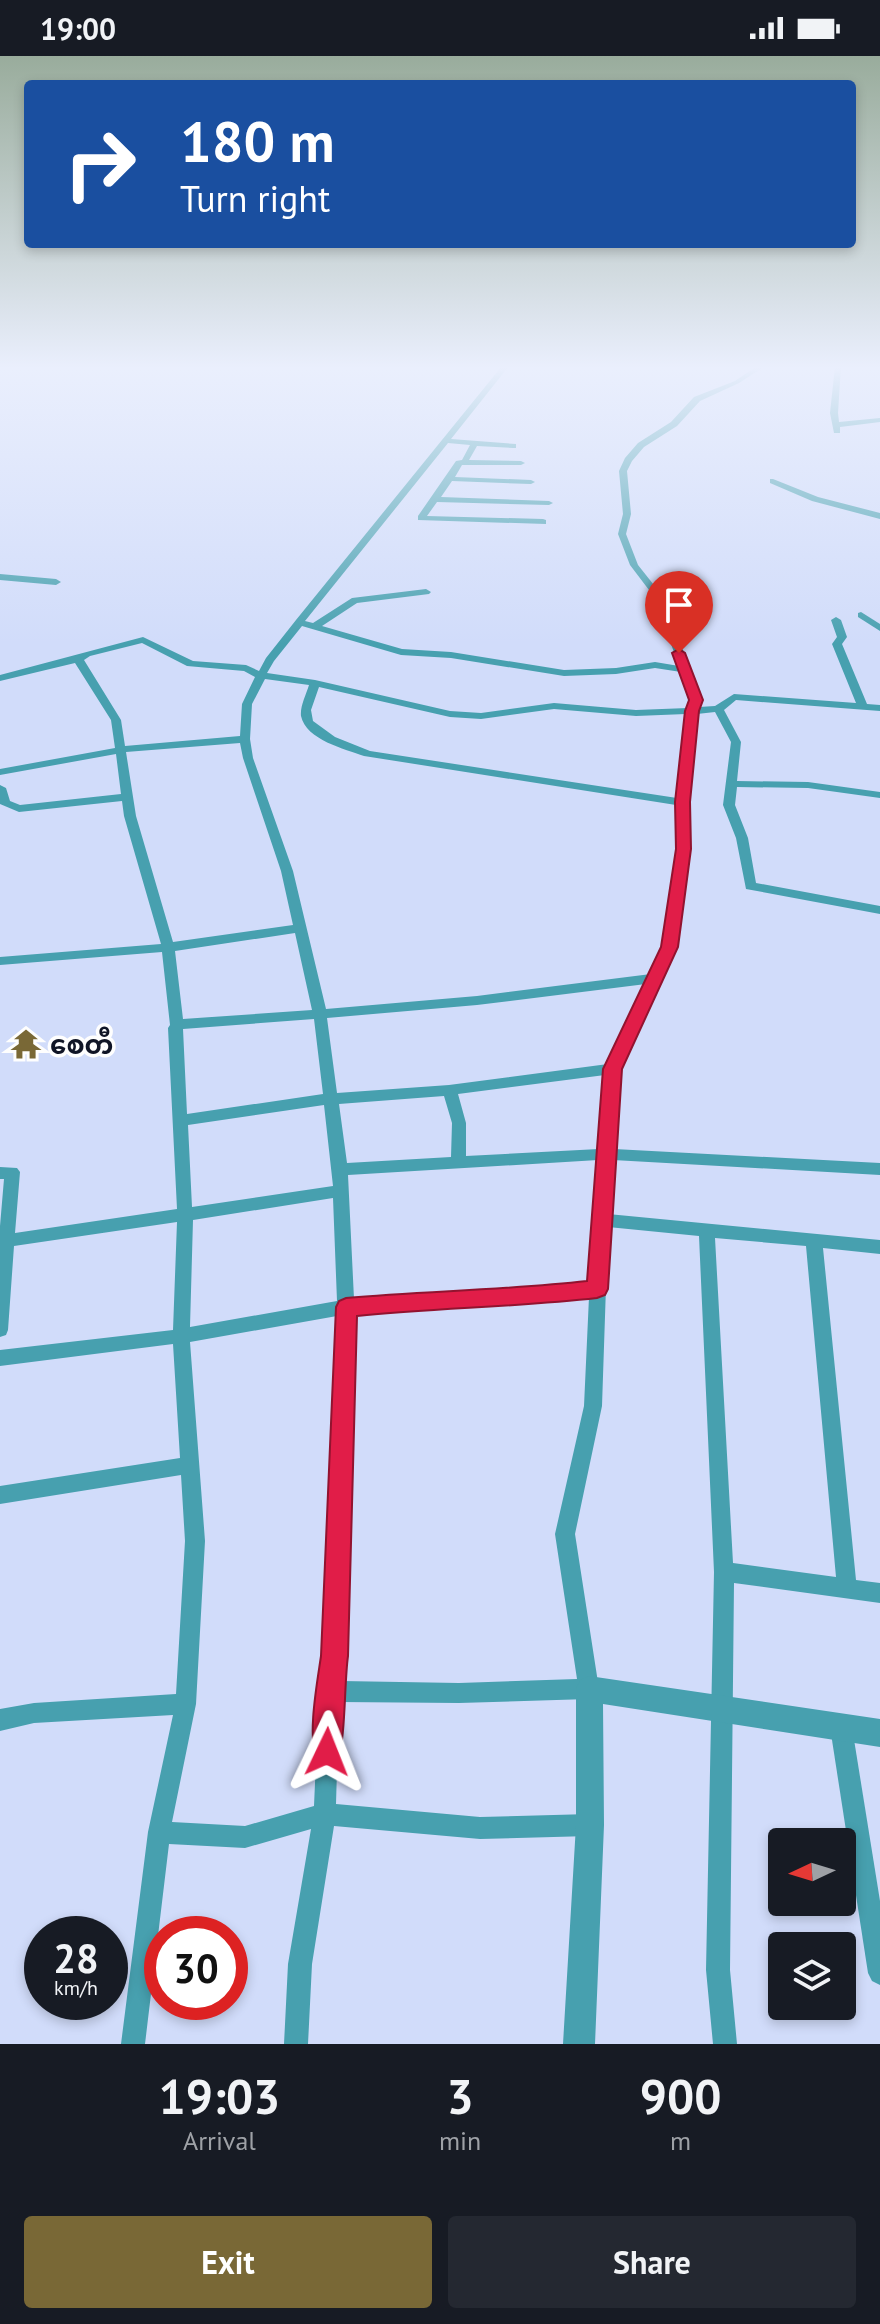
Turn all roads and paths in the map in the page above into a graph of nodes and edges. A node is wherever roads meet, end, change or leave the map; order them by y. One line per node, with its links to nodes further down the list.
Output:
1 (432, 459): 18 (street)
2 (465, 459): 4 (street)
3 (629, 459): 21 (street)
4 (466, 462): 5 (street); 6 (street)
5 (521, 463)
6 (450, 479): 8 (street); 9 (street)
7 (773, 481): 11 (street)
8 (531, 482)
9 (435, 499): 10 (street); 12 (street)
10 (549, 503)
11 (880, 516)
12 (543, 522)
13 (0, 577): 14 (street)
14 (56, 582)
15 (426, 592): 18 (street)
16 (861, 615): 19 (street)
17 (836, 620): 25 (street)
18 (306, 625): 21 (street); 22 (street)
19 (880, 628)
20 (78, 659): 22 (street); 23 (street); 30 (street)
21 (685, 670): 28 (street)
22 (259, 675): 24 (street); 29 (street)
23 (0, 678)
24 (315, 683): 28 (street); 36 (street)
25 (863, 707): 26 (street); 27 (street)
26 (880, 708)
27 (718, 709): 28 (street); 32 (street)
28 (692, 711): 36 (street)
29 (245, 739): 30 (street); 38 (street)
30 (120, 750): 31 (street); 35 (street)
31 (0, 772): 33 (street)
32 (732, 784): 34 (street); 37 (street)
33 (0, 786): 35 (street)
34 (880, 795)
35 (126, 797): 39 (street)
36 (682, 802): 41 (street)
37 (880, 910)
38 (300, 928): 39 (street); 42 (street)
39 (168, 946): 40 (street); 43 (street)
40 (0, 961)
41 (655, 978): 42 (street); 44 (street)
42 (320, 1014): 43 (street); 46 (street)
43 (177, 1026): 47 (street)
44 (613, 1069): 45 (street); 48 (street)
45 (449, 1090): 46 (street); 49 (street)
46 (329, 1099): 47 (street); 50 (street)
47 (181, 1120): 54 (street)
48 (607, 1154): 49 (street); 51 (street); 55 (street)
49 (458, 1164): 50 (street)
50 (340, 1169): 53 (street)
51 (880, 1169)
52 (0, 1173): 58 (street)
53 (341, 1191): 54 (street); 61 (street)
54 (185, 1213): 58 (street); 63 (street)
55 (600, 1220): 56 (street); 60 (street)
56 (707, 1232): 57 (street); 67 (street)
57 (814, 1241): 59 (street); 68 (street)
58 (4, 1242): 62 (street)
59 (880, 1247)
60 (597, 1289): 61 (street); 70 (street)
61 (346, 1307): 63 (street); 71 (street)
62 (0, 1330)
63 (181, 1336): 64 (street); 65 (street)
64 (0, 1358)
65 (189, 1465): 66 (street); 72 (street)
66 (0, 1495)
67 (724, 1572): 68 (street); 73 (street)
68 (847, 1589): 69 (street)
69 (880, 1593)
70 (589, 1689): 71 (street); 73 (street); 78 (street)
71 (329, 1691): 77 (street)
72 (186, 1704): 74 (street); 79 (street)
73 (723, 1711): 75 (street); 84 (street)
74 (0, 1720)
75 (841, 1727): 76 (street); 80 (street)
76 (880, 1733)
77 (325, 1814): 78 (street); 79 (street); 82 (street)
78 (590, 1825): 83 (street)
79 (159, 1832): 81 (street)
80 (880, 1973)
81 (133, 2044)
82 (296, 2044)
83 (579, 2044)
84 (725, 2044)

